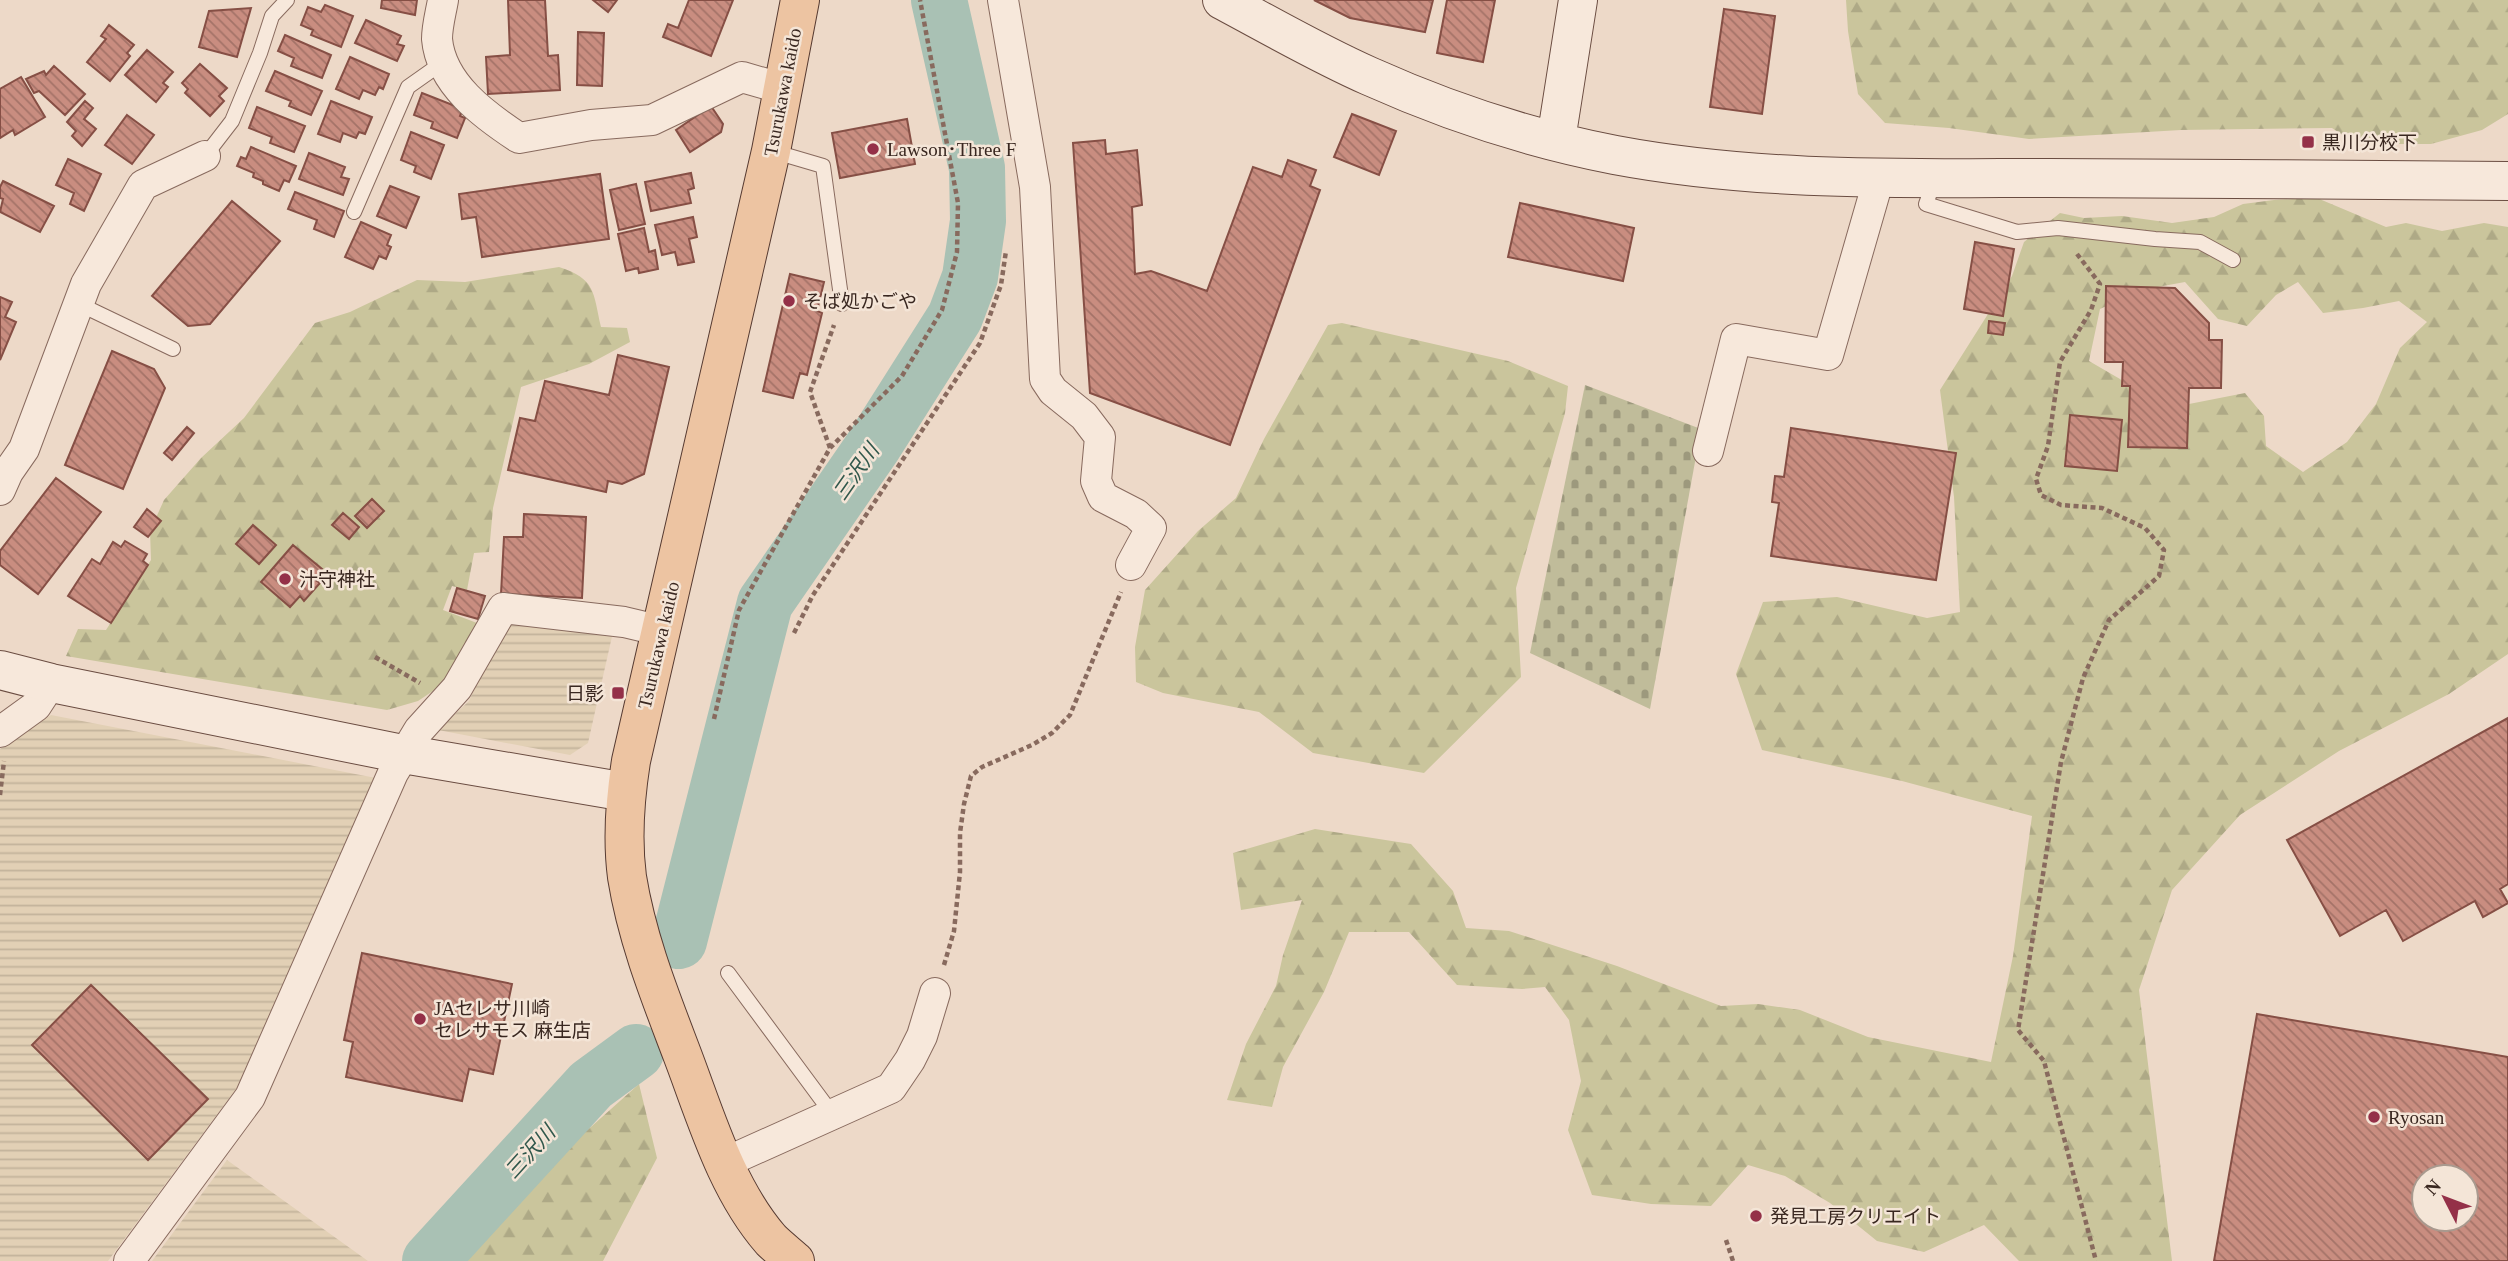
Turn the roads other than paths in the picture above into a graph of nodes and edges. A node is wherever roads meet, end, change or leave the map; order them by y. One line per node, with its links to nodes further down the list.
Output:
1 (288, 0): 11 (lane)
2 (443, 0): 7 (street)
3 (800, 0): 8 (main road, Tsurukawa kaido)
4 (1003, 0): 22 (street)
5 (1222, 0): 9 (main road)
6 (1578, 0): 9 (main road)
7 (442, 63): 8 (street); 15 (lane)
8 (784, 89): 10 (main road, Tsurukawa kaido)
9 (1556, 140): 12 (main road)
10 (771, 150): 18 (lane); 23 (main road, Tsurukawa kaido)
11 (205, 156): 17 (street)
12 (1879, 178): 13 (main road); 20 (street)
13 (1936, 178): 14 (main road); 16 (lane)
14 (2508, 181)
15 (354, 212)
16 (2233, 260)
17 (79, 304): 19 (lane); 21 (street)
18 (842, 304)
19 (173, 349)
20 (1708, 452)
21 (0, 490)
22 (1131, 565)
23 (662, 631): 27 (street); 28 (main road, Tsurukawa kaido)
24 (0, 670): 25 (main road)
25 (51, 683): 26 (street); 27 (main road)
26 (0, 732)
27 (403, 754): 28 (main road); 33 (street)
28 (626, 792): 32 (main road, Tsurukawa kaido)
29 (728, 973): 31 (lane)
30 (935, 993): 31 (street)
31 (833, 1115): 32 (street)
32 (724, 1163): 34 (main road, Tsurukawa kaido)
33 (129, 1261)
34 (795, 1261)

